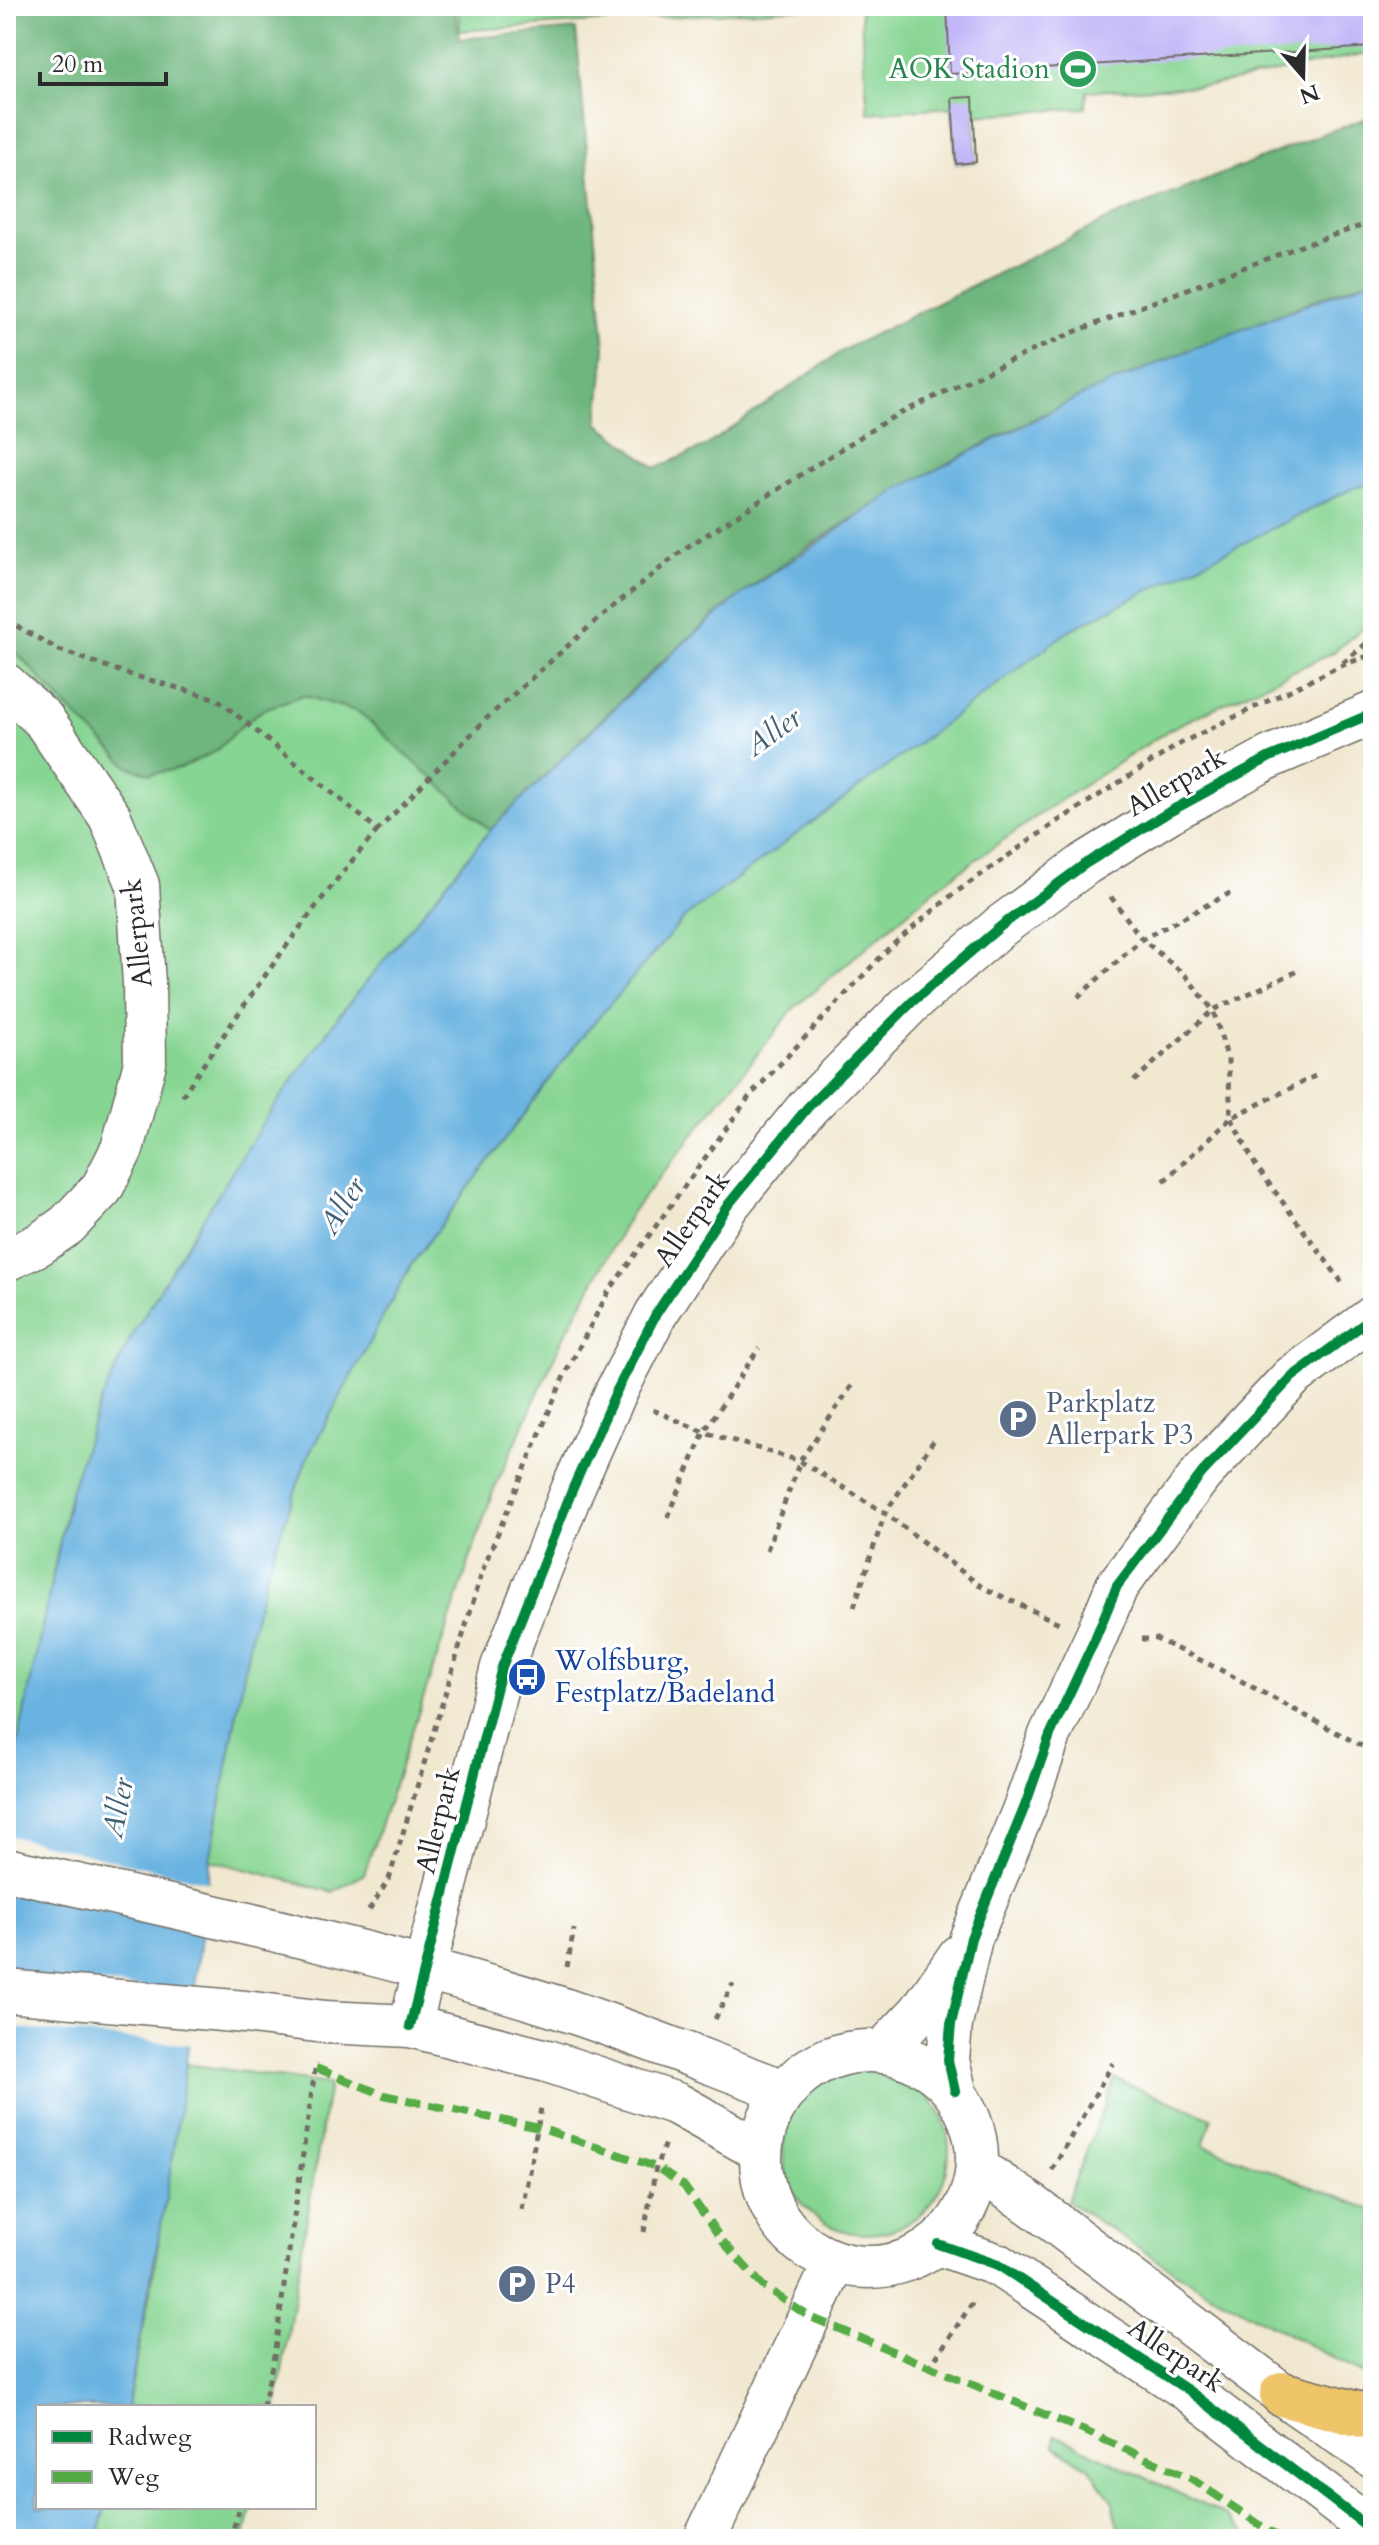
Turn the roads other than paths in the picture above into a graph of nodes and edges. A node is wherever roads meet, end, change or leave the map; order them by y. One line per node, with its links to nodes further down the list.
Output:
1 (6, 685): 3 (street, Allerpark)
2 (1373, 713): 7 (street, Allerpark)
3 (6, 1260)
4 (1371, 1318): 6 (street)
5 (6, 1869): 7 (street)
6 (971, 1938): 10 (street); 12 (street)
7 (424, 1969): 9 (street, Allerpark); 11 (street)
8 (6, 1991): 9 (street)
9 (410, 2026): 13 (street)
10 (883, 2051): 11 (street); 12 (street)
11 (784, 2091): 13 (street)
12 (955, 2091): 14 (street)
13 (761, 2151): 16 (street)
14 (978, 2169): 15 (street); 17 (street, Allerpark)
15 (938, 2244): 16 (street); 20 (street, Allerpark)
16 (835, 2262): 21 (street)
17 (1282, 2394): 18 (main road); 19 (street, Allerpark)
18 (1373, 2418)
19 (1373, 2457)
20 (1373, 2531)
21 (705, 2539)

